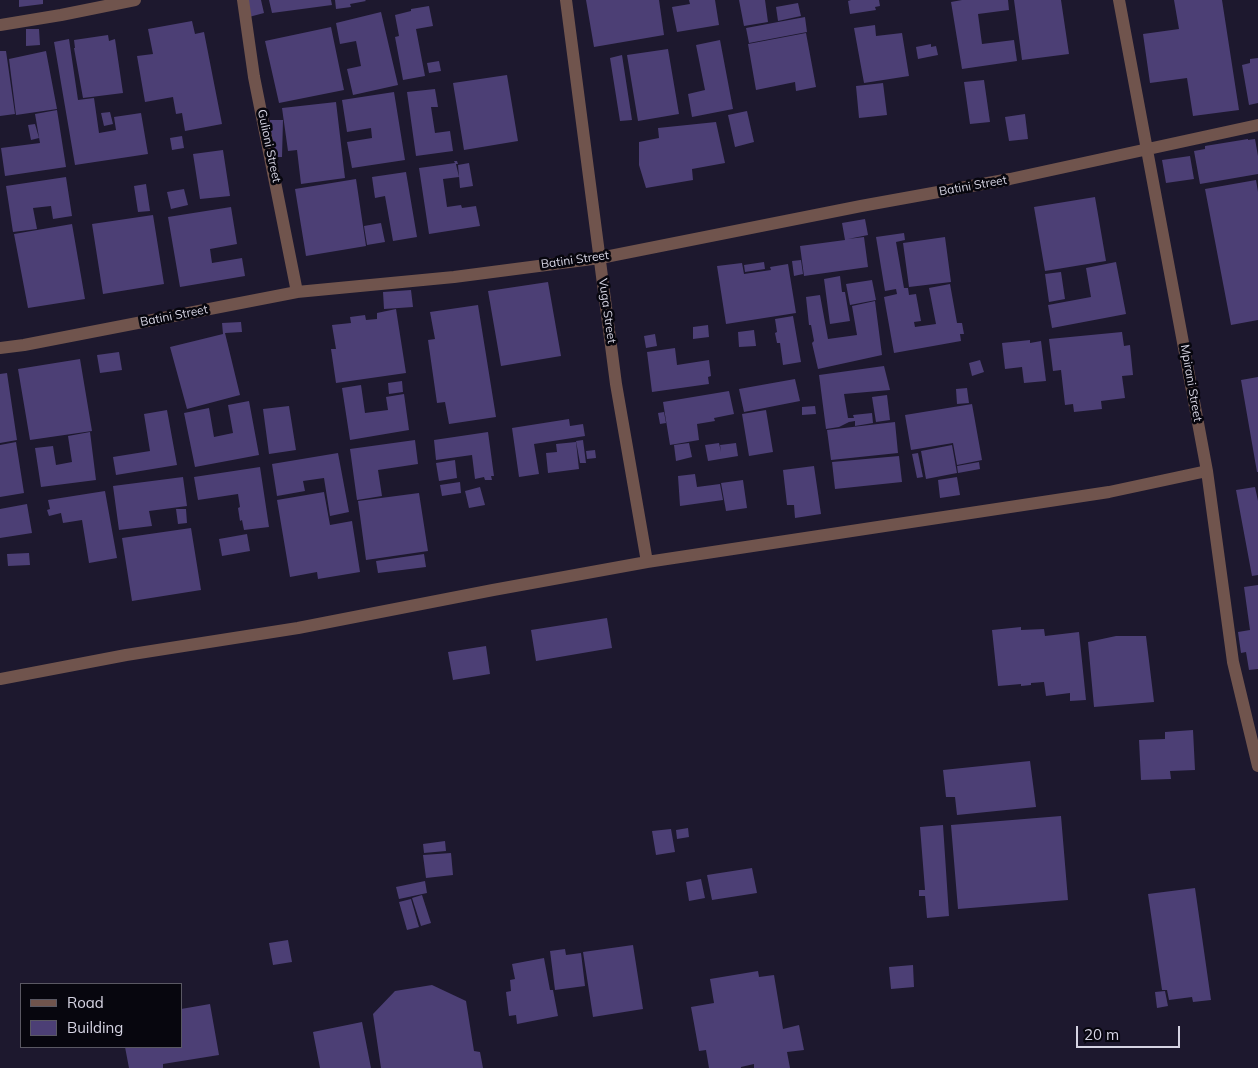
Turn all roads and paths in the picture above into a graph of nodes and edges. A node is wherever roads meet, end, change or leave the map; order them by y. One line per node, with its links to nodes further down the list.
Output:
1 (135, 0): 5 (street)
2 (243, 0): 9 (street, Gulioni Street)
3 (566, 0): 8 (street, Vuga Street)
4 (1119, 0): 7 (street, Mpirani Street)
5 (0, 26)
6 (1258, 125): 7 (street, Batini Street)
7 (1146, 150): 8 (street, Batini Street); 11 (street, Mpirani Street)
8 (600, 258): 9 (street, Batini Street); 12 (street, Vuga Street)
9 (297, 292): 10 (street, Batini Street)
10 (0, 348)
11 (1207, 471): 12 (street); 14 (street, Mpirani Street)
12 (647, 562): 13 (street)
13 (0, 679)
14 (1258, 766)

